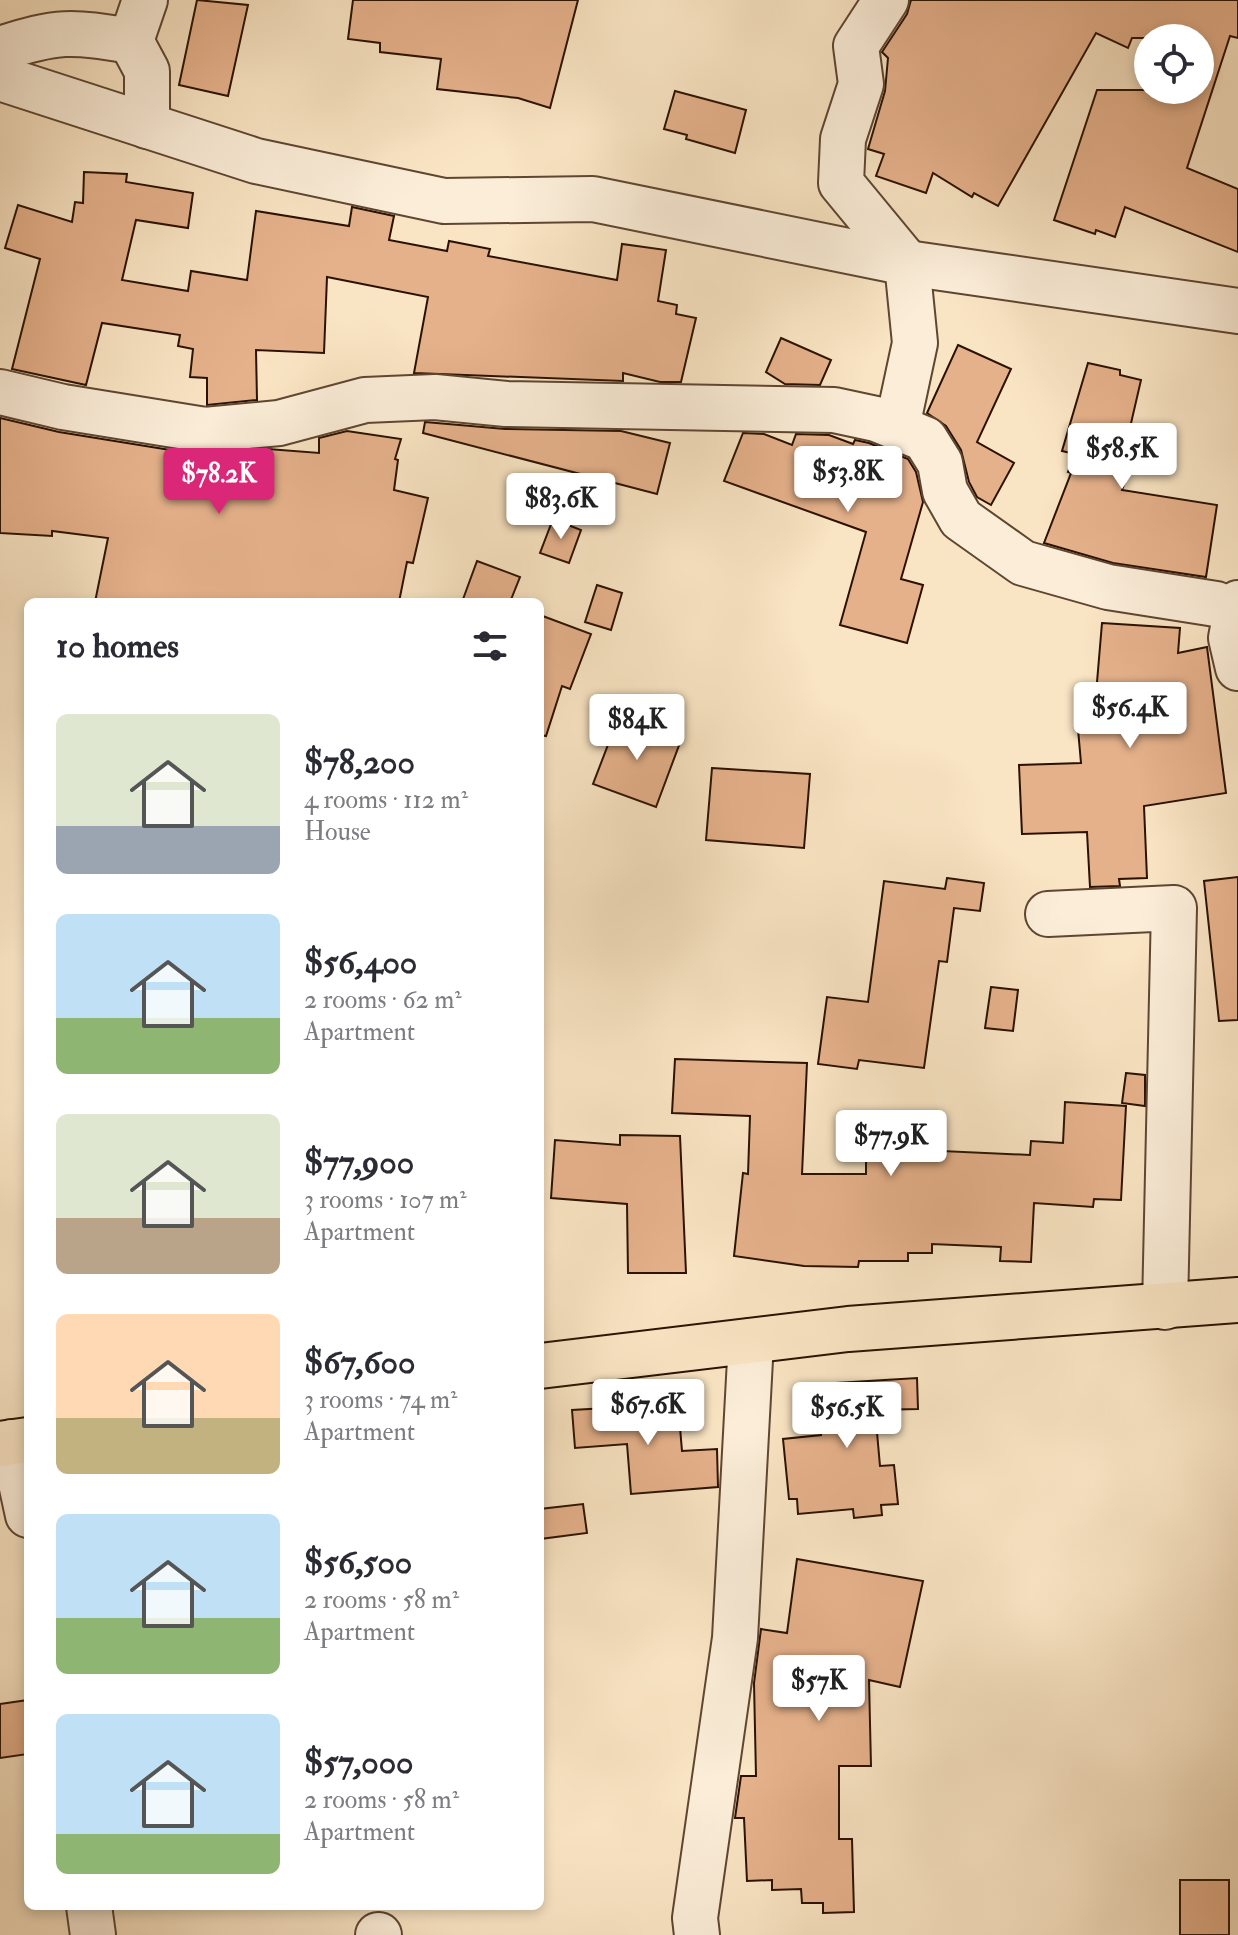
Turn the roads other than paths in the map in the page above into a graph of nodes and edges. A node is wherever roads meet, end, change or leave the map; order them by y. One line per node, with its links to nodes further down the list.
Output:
1 (145, 0): 3 (street)
2 (886, 0): 7 (street)
3 (131, 41): 4 (street); 6 (street)
4 (0, 49)
5 (0, 78): 6 (street)
6 (147, 126): 7 (street)
7 (907, 263): 8 (street); 10 (street)
8 (1238, 311)
9 (0, 392): 10 (street)
10 (897, 427): 11 (street)
11 (1237, 607): 12 (street)
12 (1238, 668)
13 (1048, 914): 15 (street)
14 (1238, 1300): 15 (main road)
15 (1165, 1307): 16 (main road)
16 (751, 1341): 17 (main road); 22 (street)
17 (544, 1366)
18 (13, 1442): 19 (street)
19 (24, 1496)
20 (90, 1910): 21 (street)
21 (93, 1935)
22 (697, 1935)

